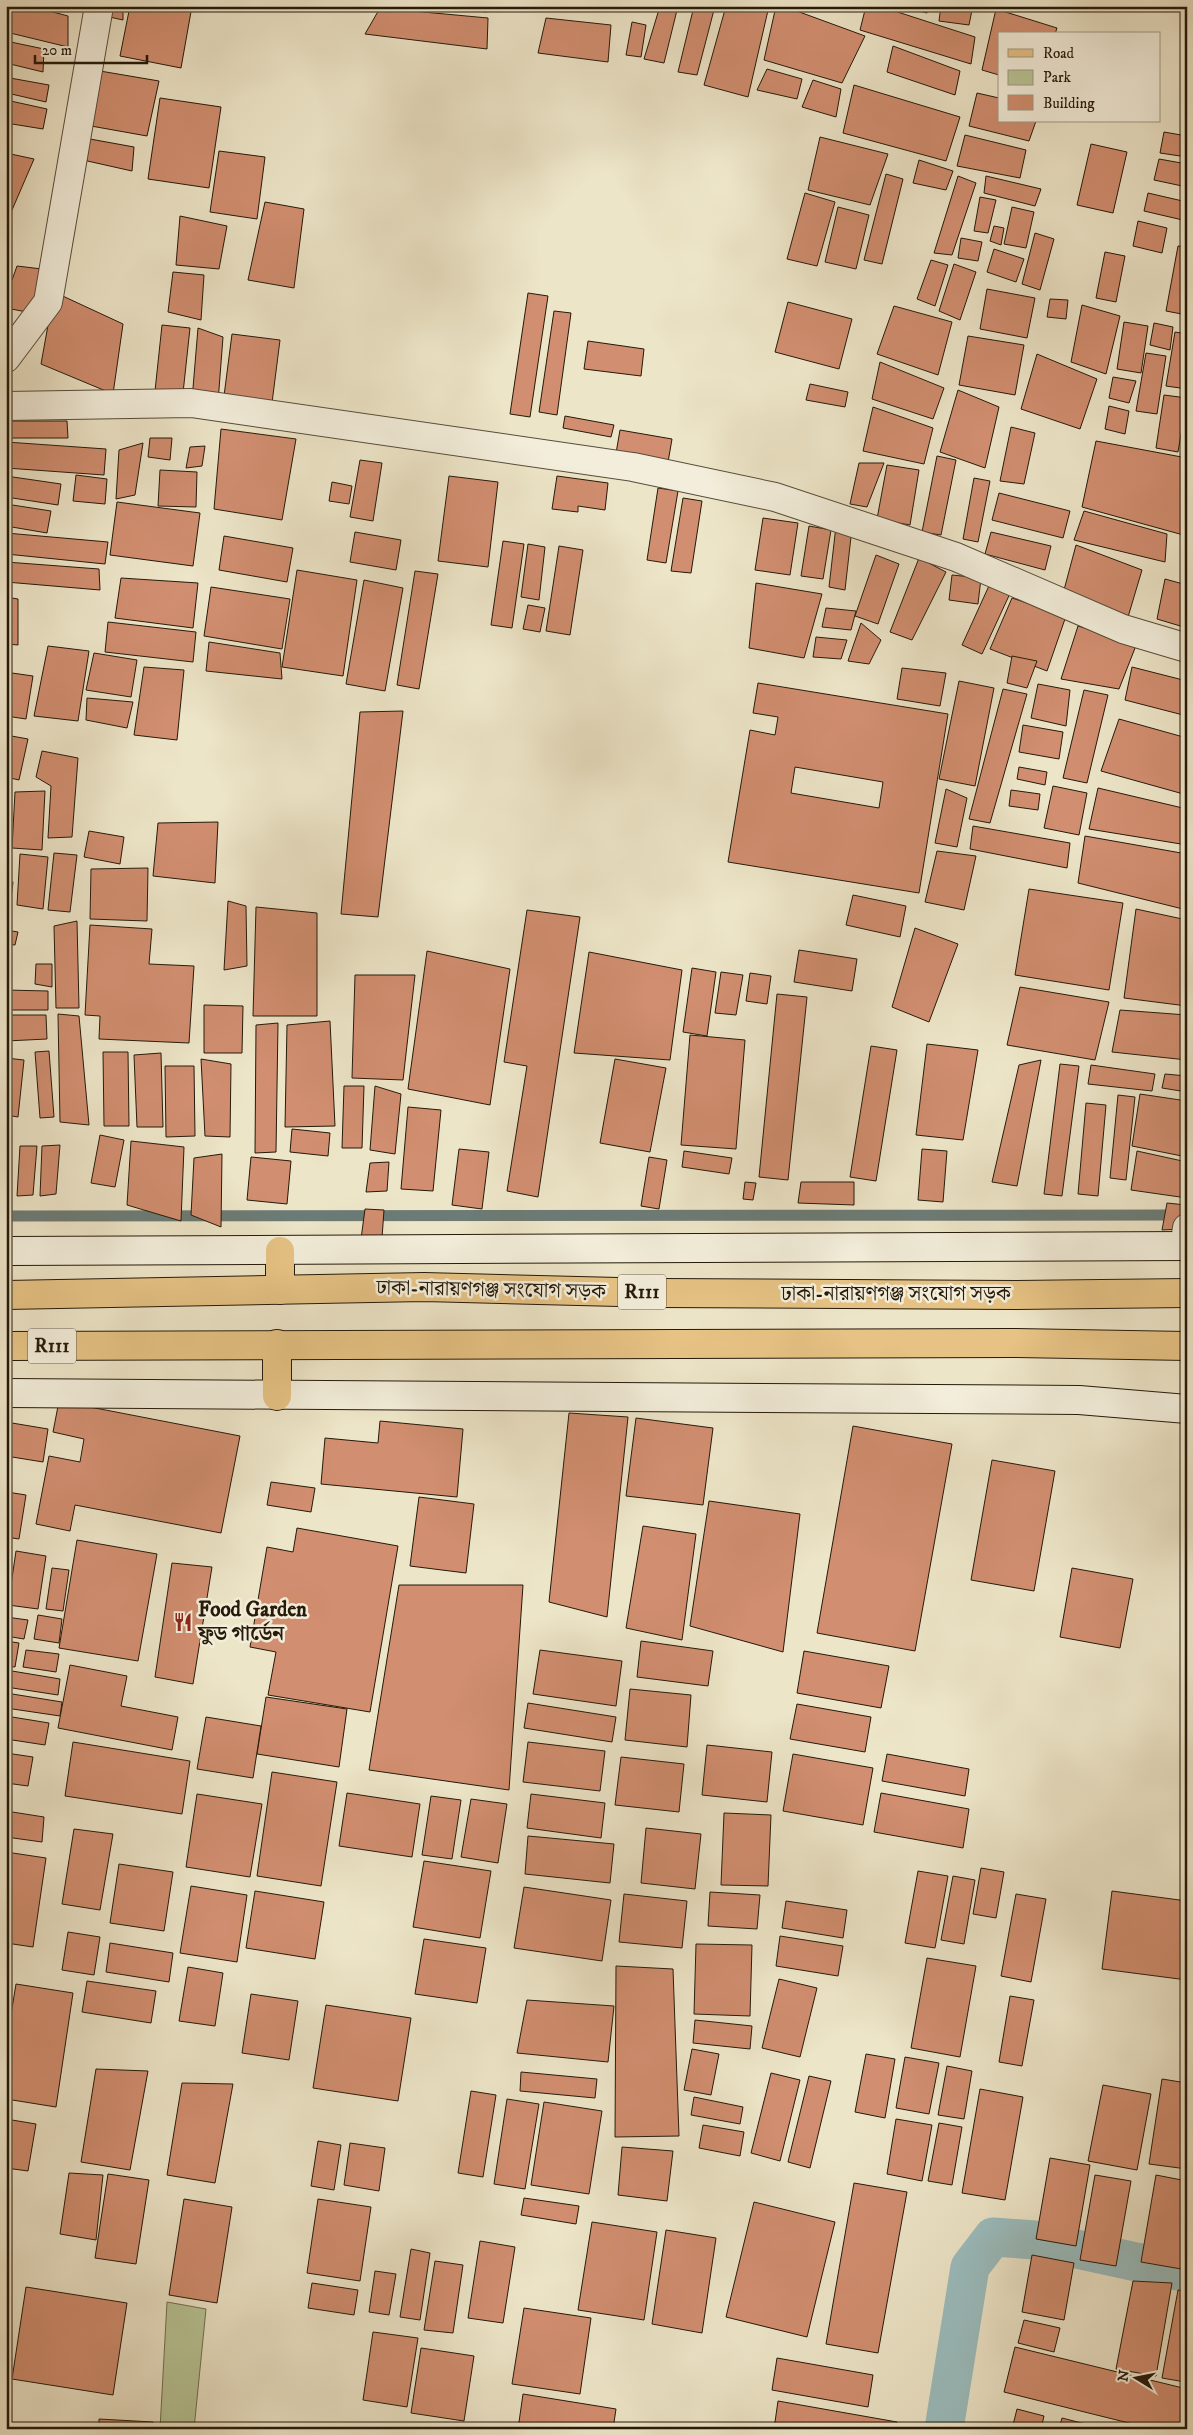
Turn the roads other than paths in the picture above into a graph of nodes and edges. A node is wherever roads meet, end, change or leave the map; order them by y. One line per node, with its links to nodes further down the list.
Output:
1 (99, 6): 2 (street)
2 (6, 358)
3 (6, 406): 4 (street)
4 (1187, 648)
5 (1186, 1240): 7 (street)
6 (6, 1251): 7 (street)
7 (280, 1251): 8 (main road)
8 (280, 1290): 9 (main road, ঢাকা-নারায়ণগঞ্জ সংযোগ সড়ক / R111); 10 (main road, ঢাকা-নারায়ণগঞ্জ সংযোগ সড়ক / R111)
9 (1187, 1293)
10 (6, 1295)
11 (277, 1344): 12 (main road, R111); 13 (main road, R111); 15 (main road)
12 (6, 1346)
13 (1187, 1346)
14 (6, 1393): 15 (street)
15 (277, 1396): 16 (street)
16 (1187, 1409)

